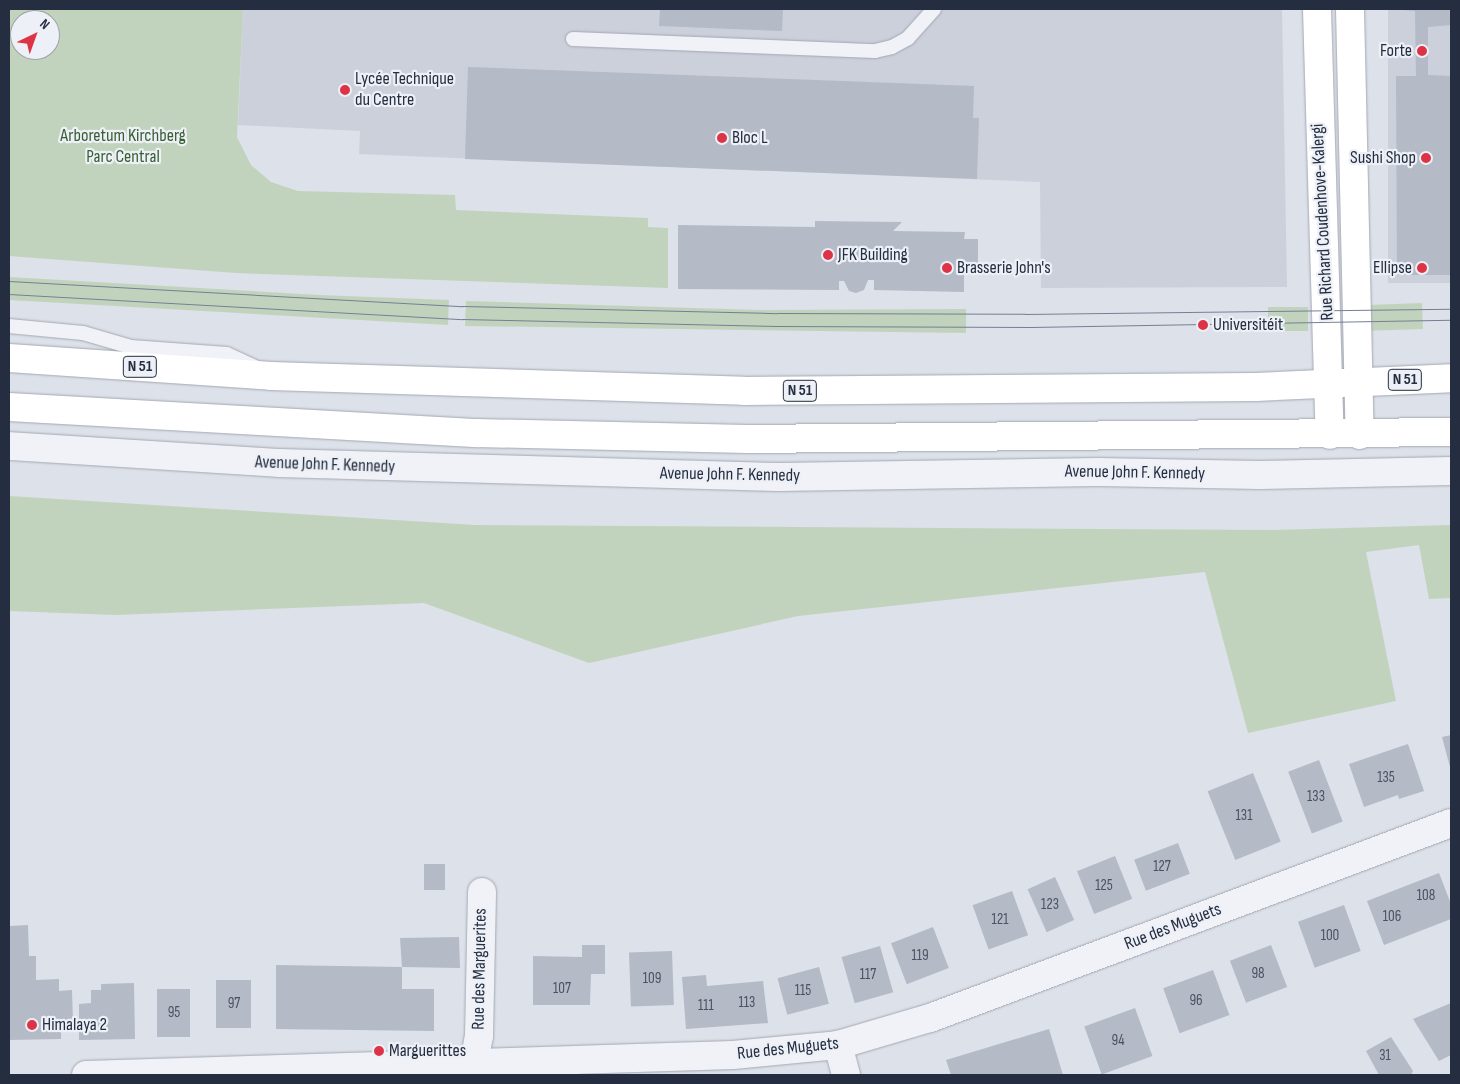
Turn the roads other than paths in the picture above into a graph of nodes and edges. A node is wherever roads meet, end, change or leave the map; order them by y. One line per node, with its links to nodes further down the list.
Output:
1 (934, 9): 4 (lane)
2 (1317, 9): 10 (main road, Rue Richard Coudenhove-Kalergi)
3 (1350, 9): 9 (main road, Rue Richard Coudenhove-Kalergi)
4 (573, 39)
5 (9, 326): 7 (lane)
6 (9, 358): 7 (main road, N 51)
7 (271, 376): 10 (main road, N 51)
8 (1451, 378): 9 (main road, N 51)
9 (1359, 382): 10 (main road, N 51); 13 (main road, Rue Richard Coudenhove-Kalergi)
10 (1329, 384): 14 (main road, Rue Richard Coudenhove-Kalergi)
11 (9, 407): 14 (main road, Avenue John F. Kennedy)
12 (1451, 432): 13 (main road, Avenue John F. Kennedy)
13 (1360, 434): 14 (main road, Avenue John F. Kennedy)
14 (1330, 435)
15 (9, 446): 16 (street, Avenue John F. Kennedy)
16 (1451, 470)
17 (1451, 823): 19 (street, Rue des Muguets)
18 (482, 892): 20 (street, Rue des Marguerites)
19 (838, 1045): 20 (street, Rue des Muguets); 22 (street)
20 (474, 1069): 21 (street, Rue des Muguets)
21 (86, 1075)
22 (846, 1075)

